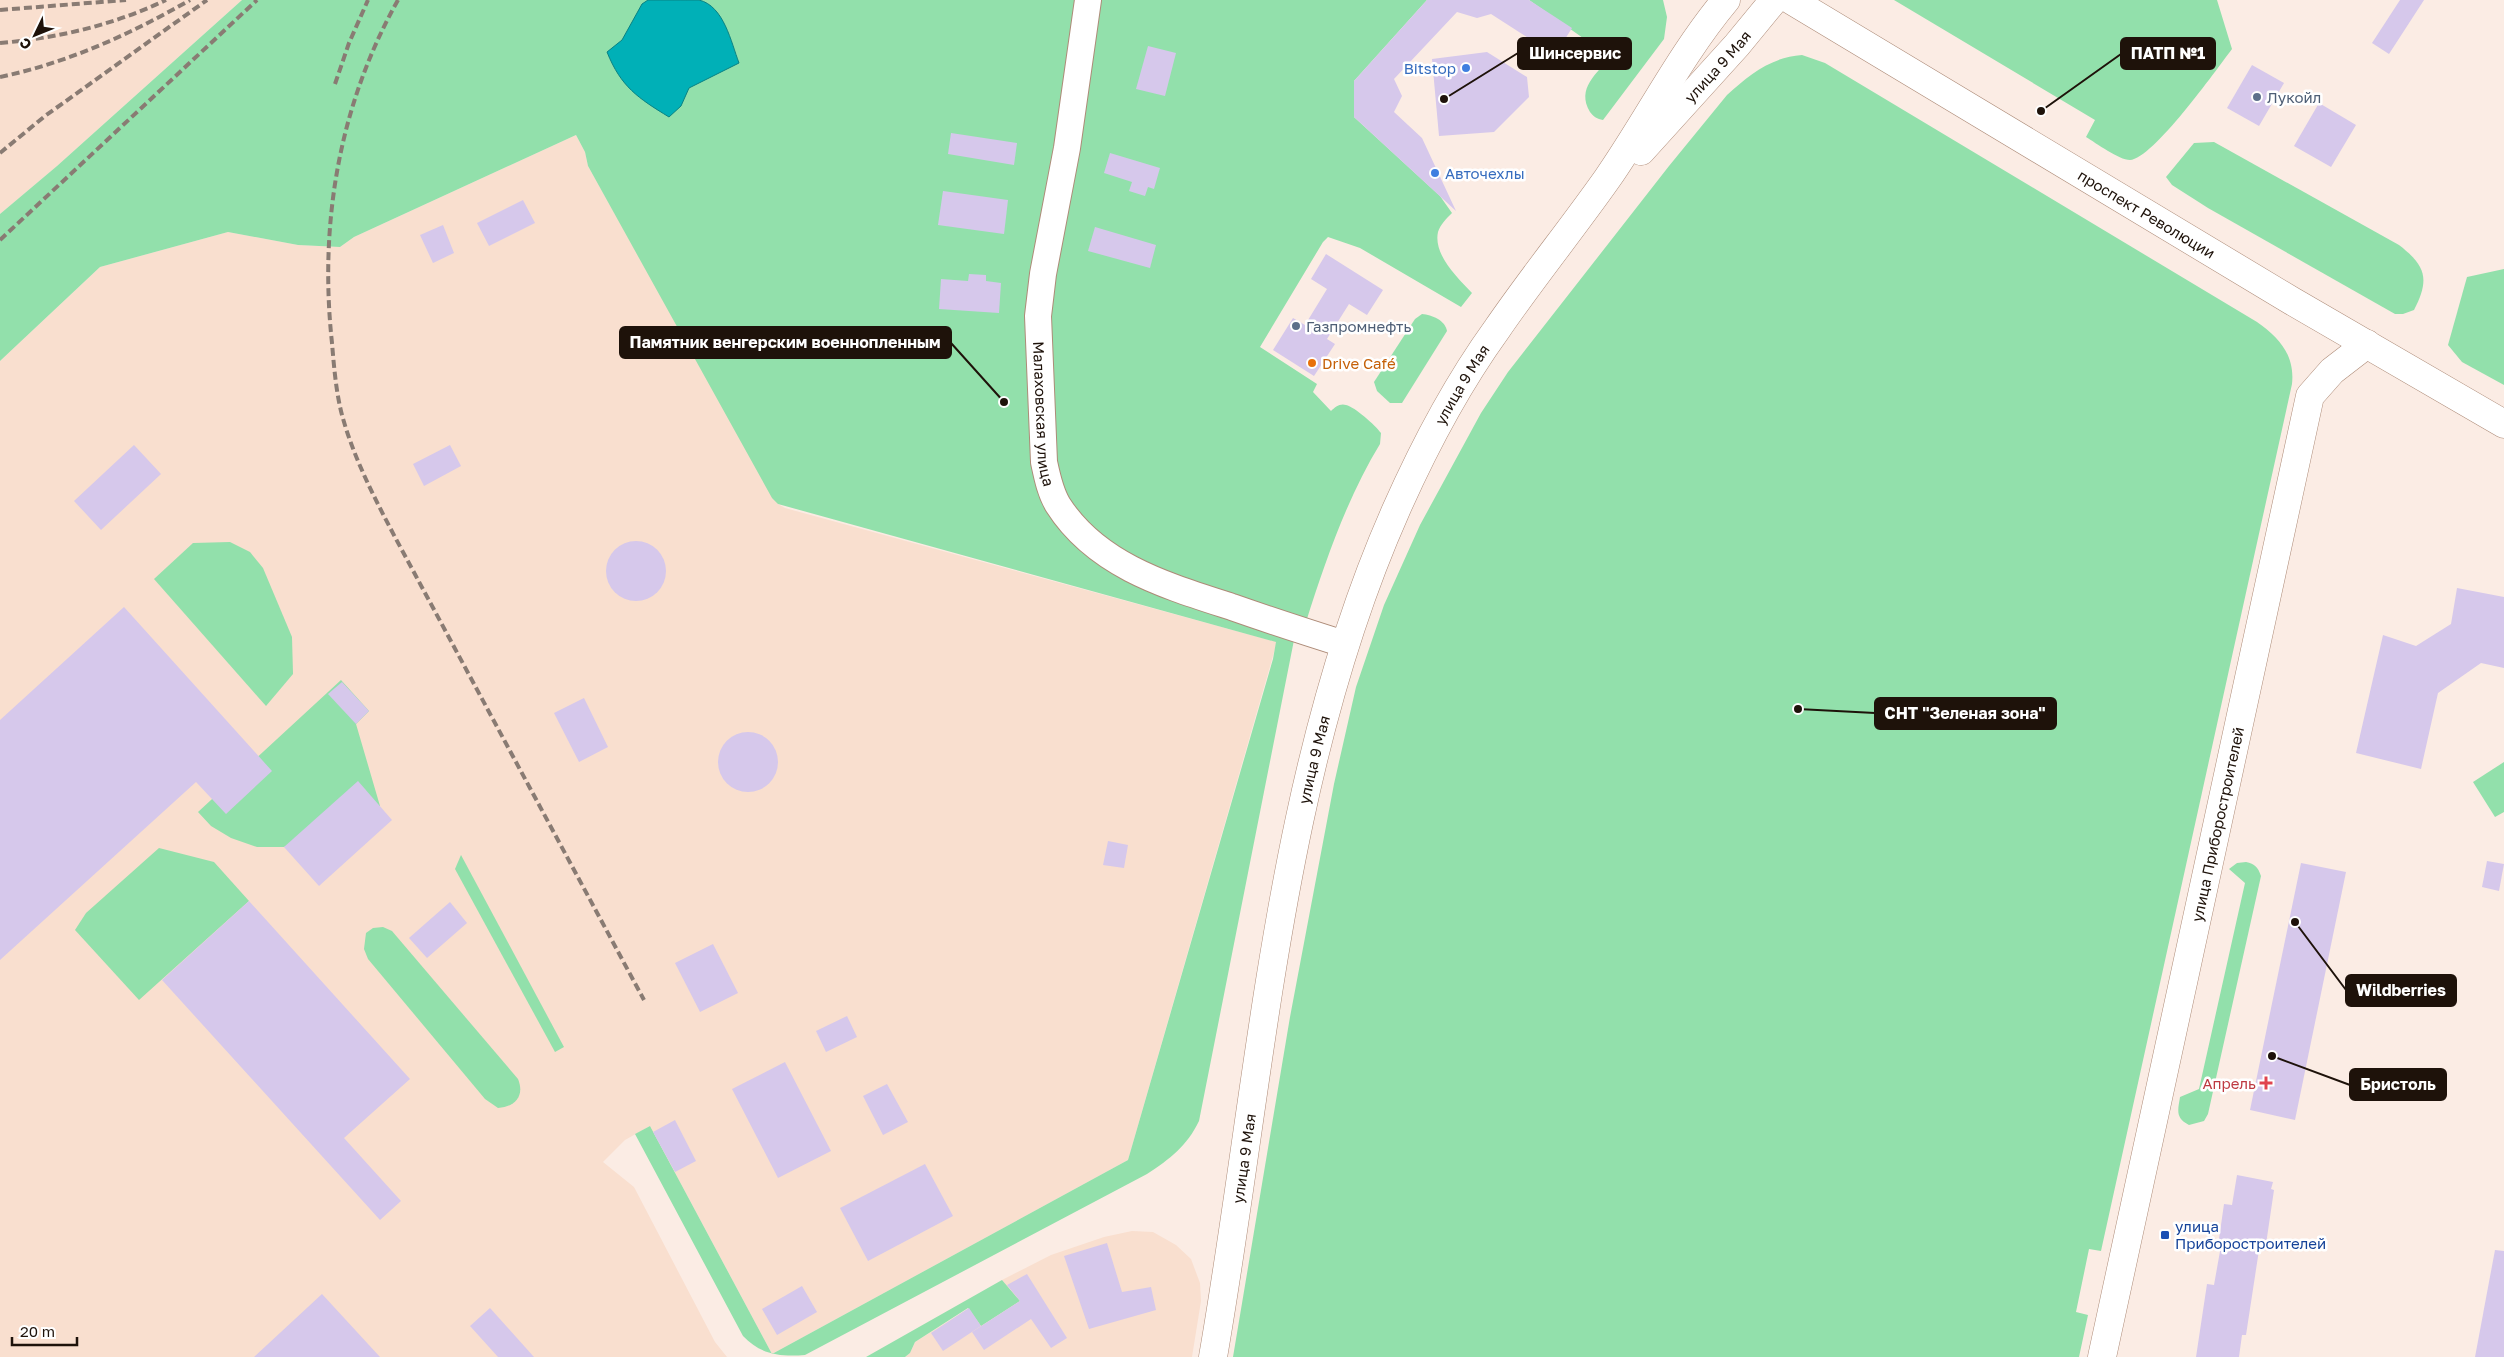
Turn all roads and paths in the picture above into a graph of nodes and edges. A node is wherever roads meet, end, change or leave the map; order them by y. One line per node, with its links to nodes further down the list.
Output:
1 (1088, 0): 8 (street, Малаховская улица)
2 (1726, 0): 5 (main road, улица 9 Мая)
3 (1774, 0): 5 (main road, улица 9 Мая)
4 (1791, 0): 6 (main road, проспект Революции)
5 (1578, 221): 8 (main road, улица 9 Мая)
6 (2367, 344): 7 (main road, проспект Революции); 10 (main road, улица Приборостроителей)
7 (2504, 424)
8 (1344, 644): 9 (main road, улица 9 Мая)
9 (1212, 1357)
10 (2102, 1357)

